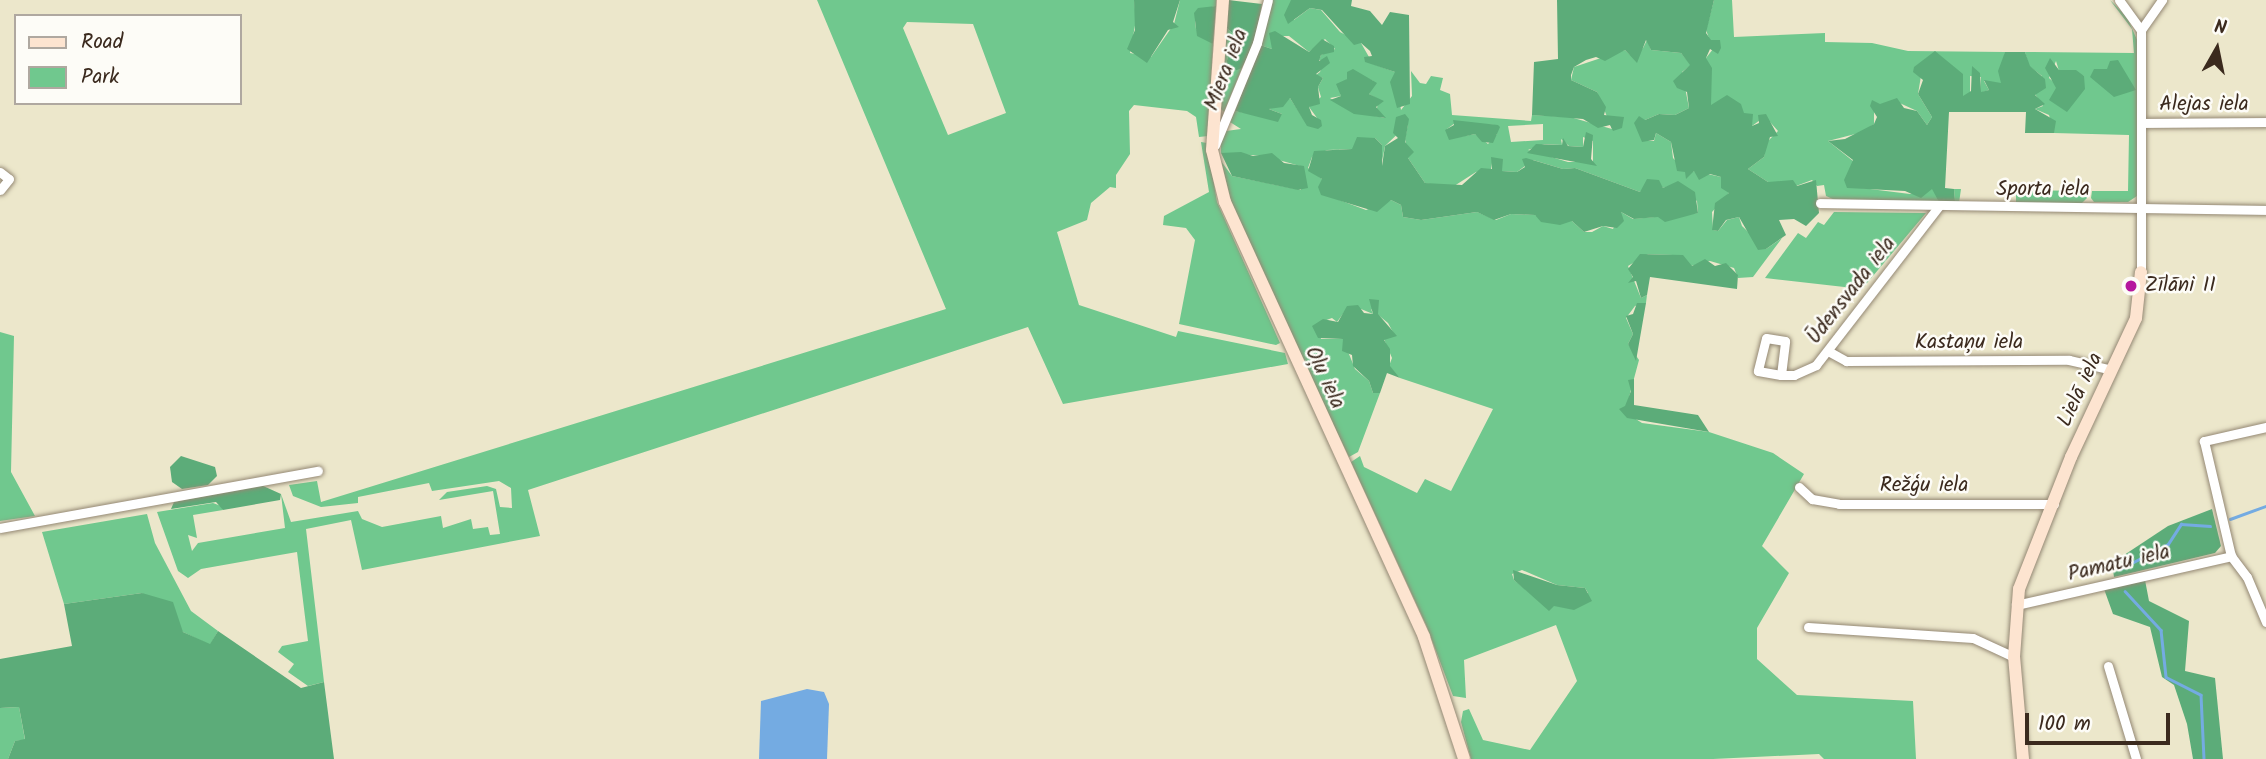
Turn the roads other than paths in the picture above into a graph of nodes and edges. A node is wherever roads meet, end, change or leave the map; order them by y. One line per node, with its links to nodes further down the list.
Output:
1 (1223, 0): 8 (street, Oļu iela)
2 (1268, 0): 8 (street, Miera iela)
3 (2119, 0): 5 (street)
4 (2162, 0): 5 (street)
5 (2141, 30): 7 (street, Lielā iela)
6 (2266, 122): 7 (street, Alejas iela)
7 (2143, 124): 13 (street, Lielā iela)
8 (1212, 150): 30 (street, Oļu iela)
9 (0, 172): 10 (street)
10 (0, 190)
11 (1820, 203): 12 (street, Sporta iela)
12 (1938, 207): 13 (street, Sporta iela); 16 (street, Ūdensvada iela)
13 (2142, 210): 14 (street, Sporta iela); 15 (street, Lielā iela)
14 (2266, 210)
15 (2141, 272): 17 (street, Lielā iela)
16 (1828, 351): 17 (street, Kastaņu iela); 18 (street, Ūdensvada iela)
17 (2112, 370): 22 (street, Lielā iela)
18 (1781, 375): 18 (street, Ūdensvada iela)
19 (2266, 427): 24 (street)
20 (318, 471): 23 (street)
21 (1799, 487): 22 (street, Režģu iela)
22 (2054, 504): 25 (street, Lielā iela)
23 (0, 528)
24 (2231, 556): 25 (street, Pamatu iela); 26 (street)
25 (2016, 605): 28 (street, Lielā iela)
26 (2266, 622)
27 (1808, 627): 28 (street)
28 (2014, 657): 31 (street, Lielā iela)
29 (2108, 666): 32 (street)
30 (1464, 759)
31 (2023, 759)
32 (2136, 759)

